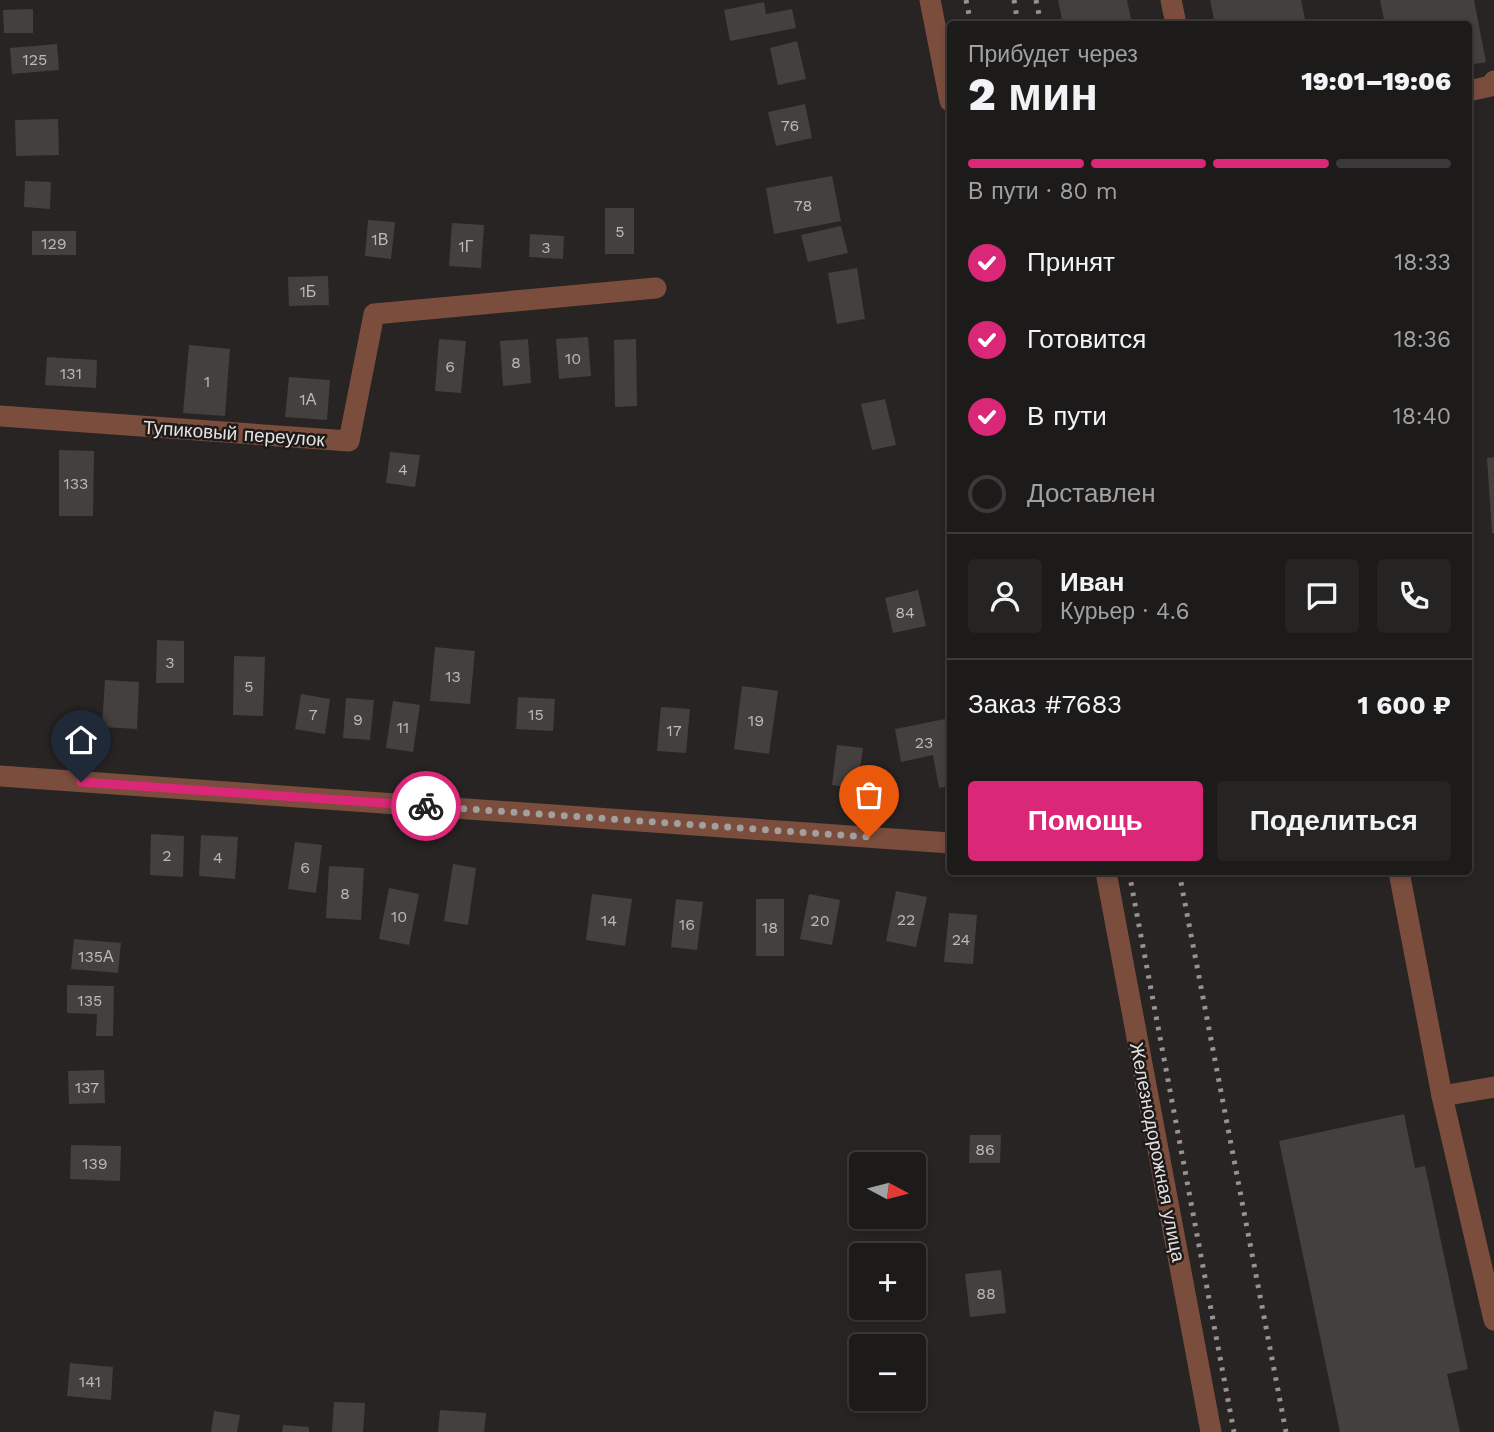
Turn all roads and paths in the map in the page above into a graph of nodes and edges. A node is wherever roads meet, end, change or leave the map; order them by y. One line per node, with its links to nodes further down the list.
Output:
1 (930, 0): 5 (street)
2 (1171, 0): 3 (street)
3 (1175, 21)
4 (1494, 81): 6 (street)
5 (947, 86)
6 (1472, 90)
7 (656, 288): 8 (street, Тупиковый переулок)
8 (0, 416)
9 (0, 776): 10 (street)
10 (947, 843)
11 (1107, 875): 16 (street, Железнодорожная улица)
12 (1400, 875): 14 (street)
13 (1494, 1087): 14 (street)
14 (1441, 1096): 15 (street)
15 (1494, 1320)
16 (1211, 1432)

